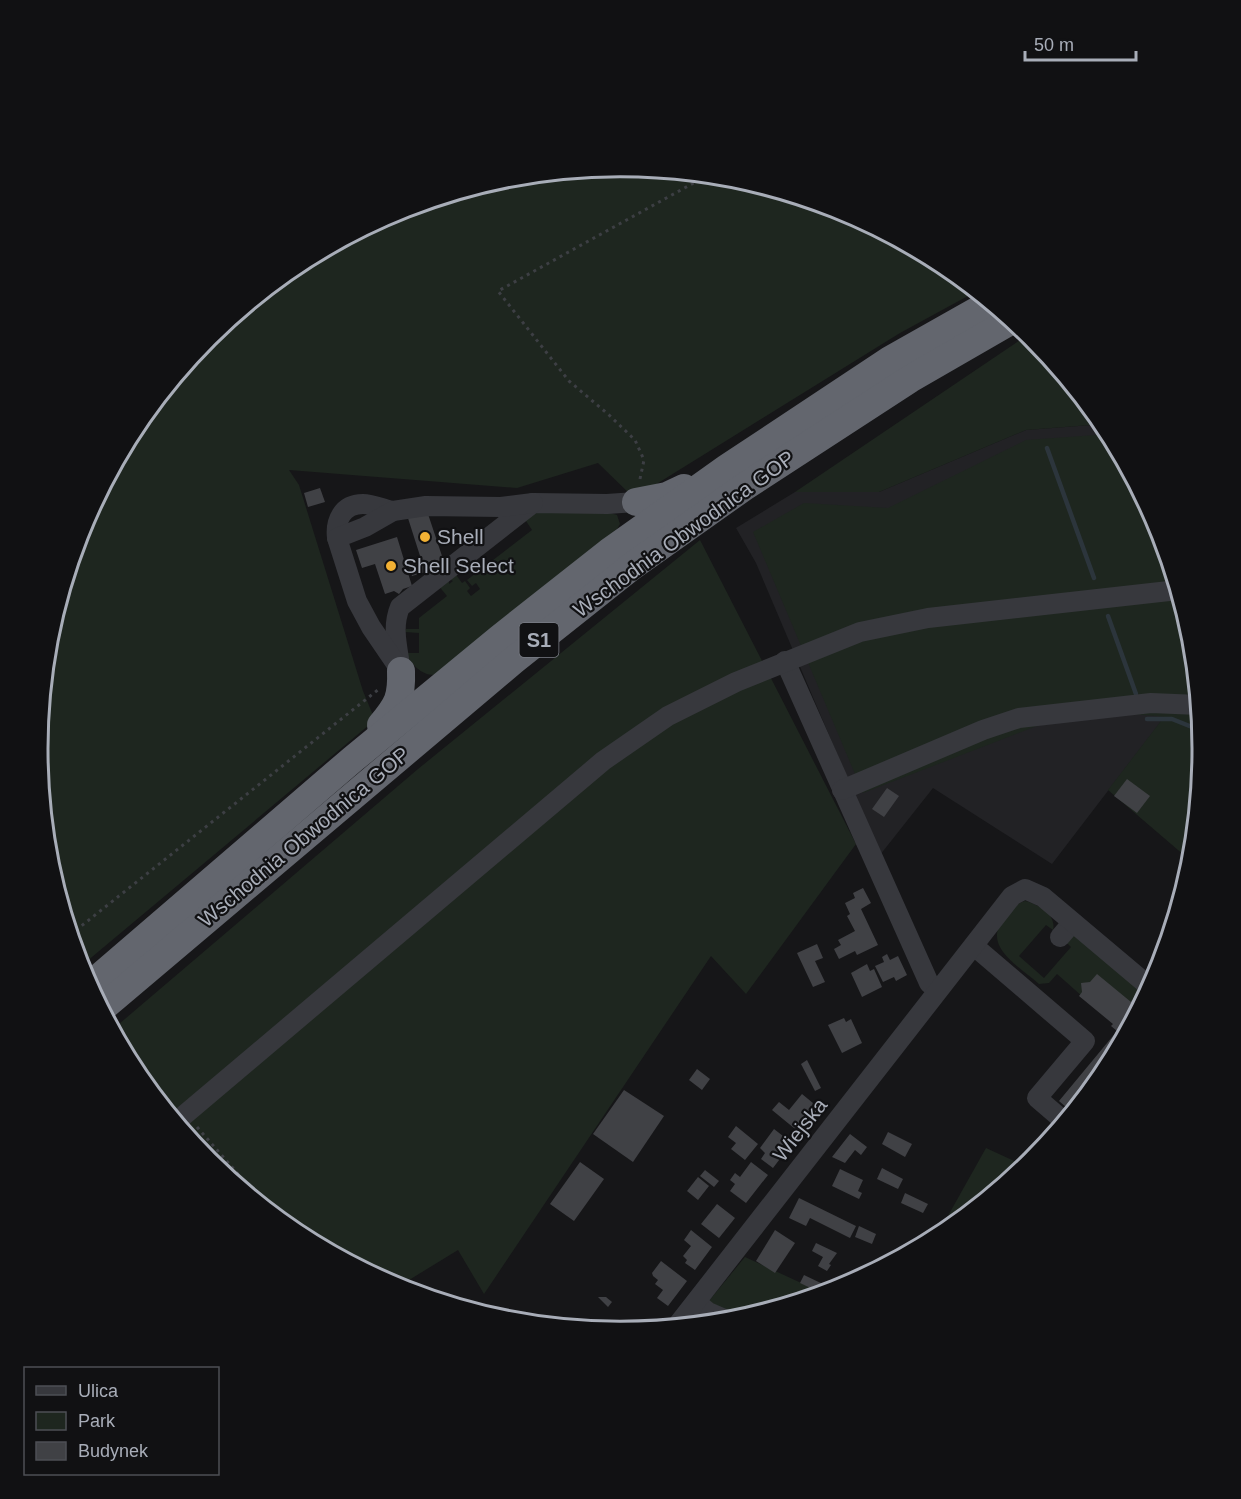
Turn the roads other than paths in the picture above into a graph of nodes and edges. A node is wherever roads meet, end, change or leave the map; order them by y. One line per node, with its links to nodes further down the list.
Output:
1 (984, 307): 3 (highway, Wschodnia Obwodnica GOP / S1)
2 (1004, 325): 16 (highway, Wschodnia Obwodnica GOP / S1)
3 (727, 468): 4 (highway); 10 (highway, Wschodnia Obwodnica GOP / S1)
4 (636, 502): 5 (street)
5 (533, 503): 8 (street); 8 (street)
6 (1170, 591): 7 (street)
7 (785, 661): 11 (street); 17 (street)
8 (401, 671): 10 (highway)
9 (1191, 705): 11 (street)
10 (353, 759): 13 (highway, Wschodnia Obwodnica GOP / S1)
11 (842, 790): 15 (street)
12 (974, 945): 14 (street, Wiejska); 15 (street, Wiejska); 18 (street)
13 (97, 979)
14 (1143, 983)
15 (938, 990): 19 (street, Wiejska)
16 (107, 1004)
17 (182, 1117)
18 (1059, 1117)
19 (696, 1302): 20 (street); 21 (street, Wiejska)
20 (713, 1314)
21 (683, 1318)

